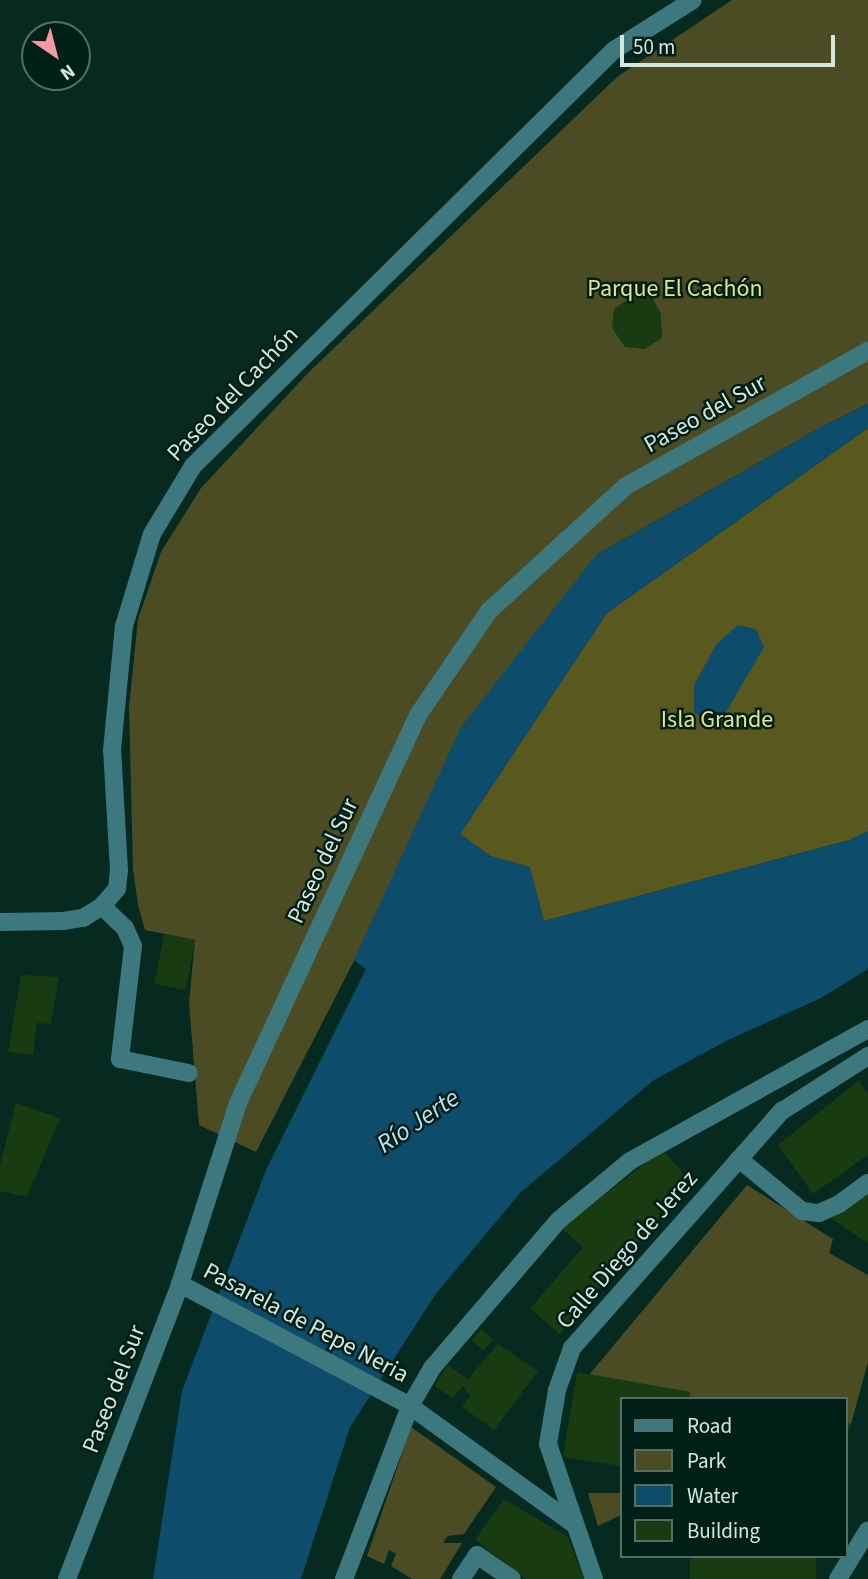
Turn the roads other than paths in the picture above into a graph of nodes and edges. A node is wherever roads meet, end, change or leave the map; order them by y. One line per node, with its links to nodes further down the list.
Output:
1 (693, 0): 3 (street, Paseo del Cachón)
2 (868, 351): 10 (street, Paseo del Sur)
3 (102, 906): 4 (street); 7 (street)
4 (0, 922)
5 (868, 1029): 11 (street)
6 (868, 1056): 8 (street, Calle Diego de Jerez)
7 (189, 1073)
8 (739, 1159): 9 (street); 12 (street, Calle Diego de Jerez)
9 (868, 1183)
10 (180, 1284): 11 (street, Pasarela de Pepe Neria); 14 (street, Paseo del Sur)
11 (410, 1406): 12 (street, Pasarela de Pepe Neria); 15 (street)
12 (575, 1525): 18 (street, Calle Diego de Jerez)
13 (868, 1530): 19 (street)
14 (67, 1579)
15 (344, 1579)
16 (461, 1579): 17 (street)
17 (512, 1579)
18 (594, 1579)
19 (838, 1579)

